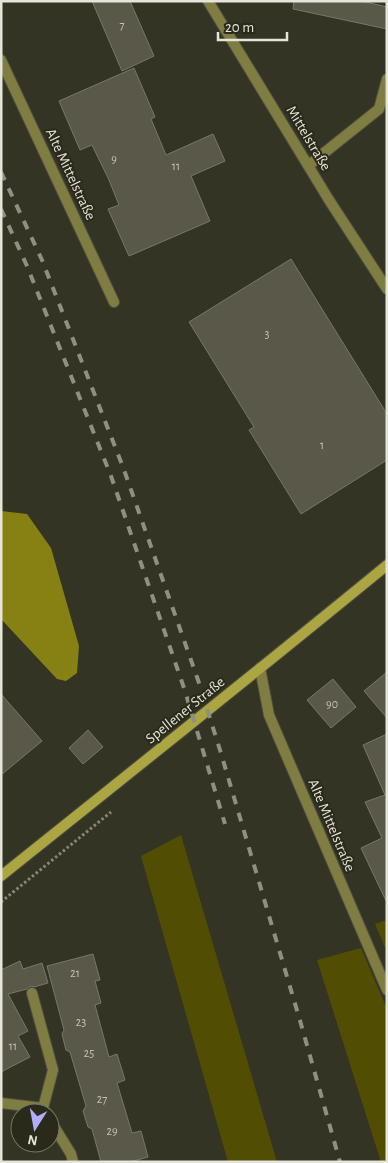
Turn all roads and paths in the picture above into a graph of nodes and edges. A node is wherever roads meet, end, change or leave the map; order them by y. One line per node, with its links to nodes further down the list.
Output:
1 (208, 1): 4 (street, Mittelstraße)
2 (1, 60): 6 (street, Alte Mittelstraße)
3 (387, 79): 4 (street)
4 (309, 165): 5 (street, Mittelstraße)
5 (387, 289)
6 (114, 302)
7 (387, 565): 8 (street, Spellener Straße)
8 (260, 668): 9 (street, Spellener Straße); 10 (street, Alte Mittelstraße)
9 (1, 876)
10 (387, 990)
11 (32, 992): 12 (street)
12 (46, 1103)
13 (60, 1136): 14 (street)
14 (73, 1162)

